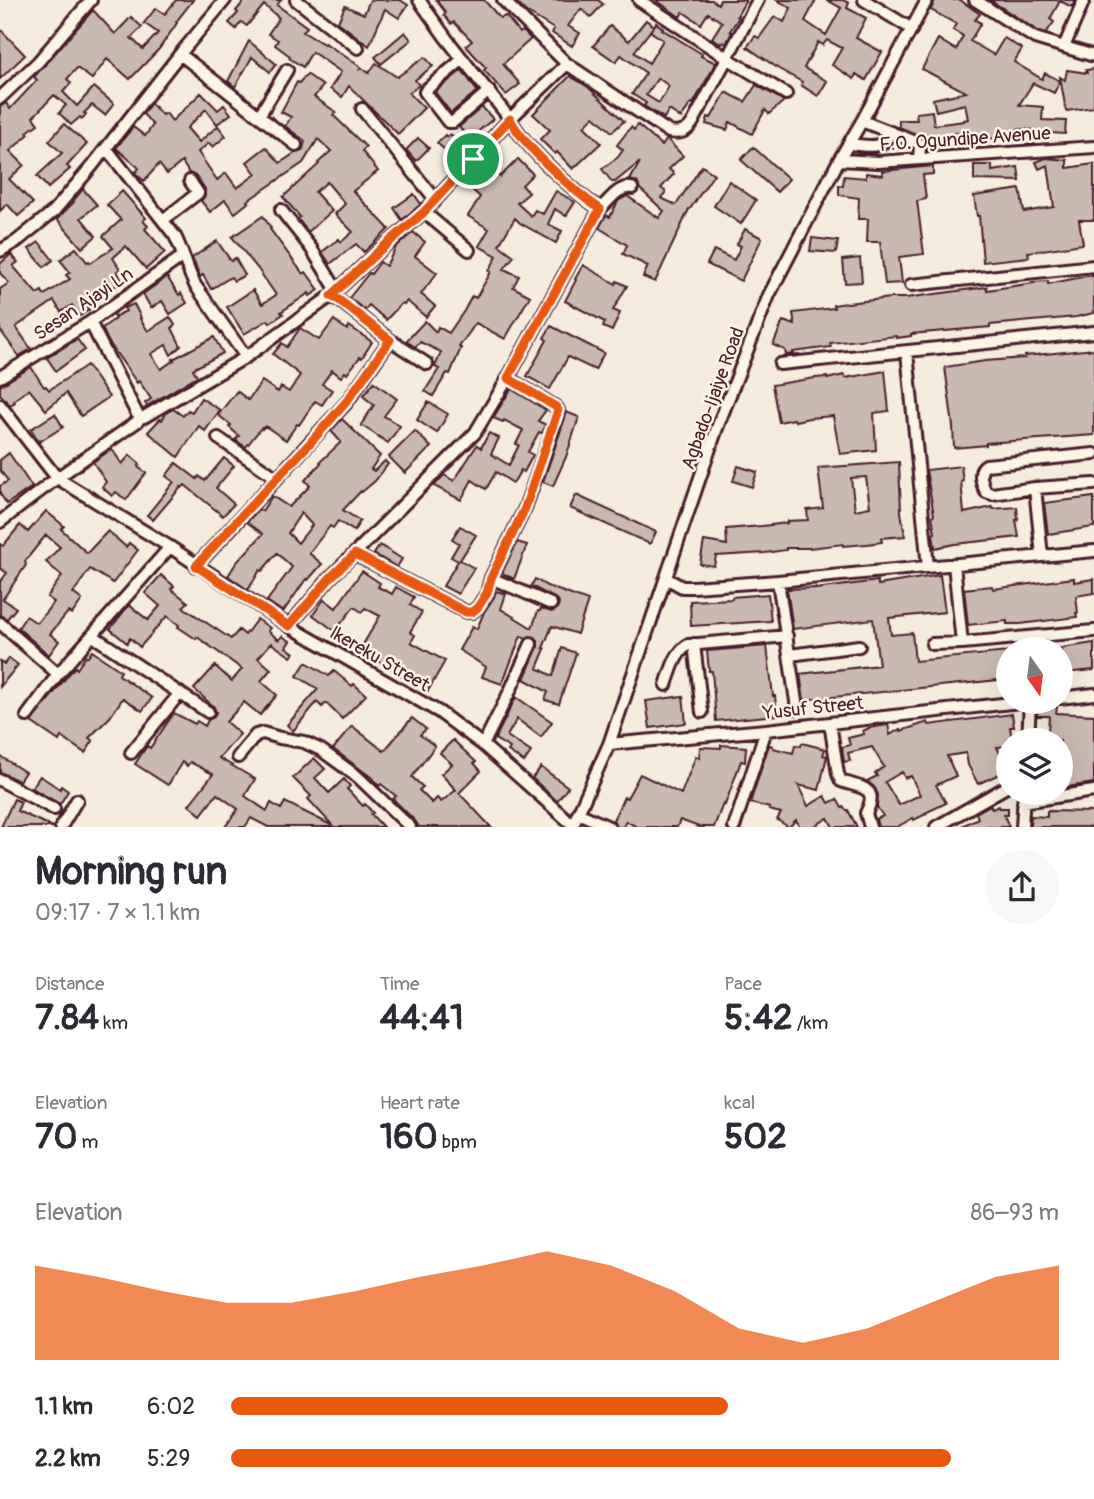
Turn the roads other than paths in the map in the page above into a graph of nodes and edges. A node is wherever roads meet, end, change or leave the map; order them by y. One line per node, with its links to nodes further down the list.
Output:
1 (91, 0): 23 (street)
2 (225, 0): 15 (street)
3 (296, 0): 14 (street)
4 (419, 0): 18 (street)
5 (503, 0): 19 (street)
6 (639, 0): 17 (street)
7 (758, 0): 17 (street)
8 (864, 0): 12 (street)
9 (928, 0): 12 (street, Agbado-Ijaiye Road)
10 (975, 0): 13 (street)
11 (1084, 0): 13 (street)
12 (912, 29): 27 (street, Agbado-Ijaiye Road)
13 (1064, 47): 16 (street)
14 (358, 48)
15 (180, 54): 25 (street); 32 (street)
16 (1094, 57)
17 (727, 58): 19 (street); 22 (street)
18 (463, 59): 21 (street); 21 (street)
19 (567, 64): 26 (street)
20 (287, 70): 25 (street)
21 (489, 91): 26 (street)
22 (786, 94)
23 (0, 98)
24 (362, 109): 37 (street)
25 (259, 116): 30 (street)
26 (510, 119): 37 (street); 38 (street)
27 (862, 121): 28 (street); 29 (street, Agbado-Ijaiye Road)
28 (890, 132): 29 (street); 33 (street)
29 (849, 144): 34 (street, Agbado-Ijaiye Road)
30 (296, 145)
31 (1094, 147): 33 (street, F.O. Ogundipe Avenue)
32 (106, 148): 41 (street); 43 (street)
33 (919, 159): 34 (street, F.O. Ogundipe Avenue)
34 (839, 160): 74 (street, Agbado-Ijaiye Road)
35 (190, 181): 41 (street)
36 (632, 188): 38 (street)
37 (435, 199): 40 (street)
38 (600, 209): 56 (street)
39 (281, 210): 47 (street)
40 (424, 212): 42 (street); 47 (street)
41 (163, 220): 44 (street)
42 (469, 250)
43 (0, 251)
44 (183, 256): 48 (street, Sesan Ajayi Ln); 52 (street)
45 (1094, 266): 46 (street)
46 (911, 285)
47 (333, 293): 50 (street); 52 (street)
48 (90, 322): 55 (street, Sesan Ajayi Ln); 58 (street)
49 (1094, 332): 51 (street)
50 (390, 340): 53 (street); 62 (street)
51 (907, 352): 54 (street); 72 (street)
52 (246, 357): 58 (street)
53 (427, 364)
54 (780, 364)
55 (0, 377)
56 (508, 378): 68 (street); 73 (street)
57 (0, 405): 61 (street, Ikereku Street)
58 (140, 417): 61 (street)
59 (218, 438): 62 (street)
60 (1094, 454): 64 (street)
61 (58, 478): 65 (street); 66 (street, Ikereku Street)
62 (277, 478): 71 (street)
63 (1094, 484): 64 (street)
64 (1035, 488): 69 (street)
65 (0, 522)
66 (170, 547): 71 (street, Ikereku Street); 80 (street)
67 (1094, 551): 69 (street)
68 (355, 554): 73 (street); 78 (street)
69 (1041, 556): 70 (street)
70 (954, 564): 72 (street); 82 (street)
71 (196, 566): 78 (street, Ikereku Street)
72 (928, 568): 75 (street)
73 (491, 578): 76 (street)
74 (666, 578): 75 (street); 100 (street, Agbado-Ijaiye Road)
75 (778, 581): 81 (street)
76 (551, 604)
77 (0, 623): 88 (street)
78 (289, 626): 101 (street, Ikereku Street)
79 (1094, 631): 82 (street)
80 (93, 636): 88 (street); 90 (street)
81 (787, 636): 84 (street); 87 (street)
82 (962, 643): 85 (street)
83 (531, 644): 101 (street)
84 (694, 644): 89 (street); 96 (street)
85 (932, 644)
86 (859, 646): 87 (street)
87 (790, 655): 94 (street)
88 (58, 674): 97 (street)
89 (666, 685)
90 (180, 693): 95 (street); 102 (street)
91 (1094, 694): 92 (street)
92 (1073, 696)
93 (996, 705): 98 (street, Yusuf Street)
94 (797, 708)
95 (208, 712)
96 (702, 712)
97 (27, 716)
98 (830, 723): 99 (street, Yusuf Street); 117 (street)
99 (766, 730): 100 (street, Yusuf Street); 116 (street)
100 (609, 744): 111 (street, Agbado-Ijaiye Road)
101 (483, 745): 112 (street, Ikereku Street)
102 (131, 752)
103 (238, 757): 114 (street)
104 (0, 780): 110 (street)
105 (1094, 791): 107 (street)
106 (996, 793): 118 (street)
107 (1073, 793)
108 (77, 800): 113 (street)
109 (1024, 805): 119 (street)
110 (54, 809)
111 (578, 813): 112 (street, Agbado-Ijaiye Road); 115 (street)
112 (573, 826)
113 (61, 827)
114 (410, 827)
115 (609, 827)
116 (734, 827)
117 (870, 827)
118 (936, 827)
119 (1023, 827)

